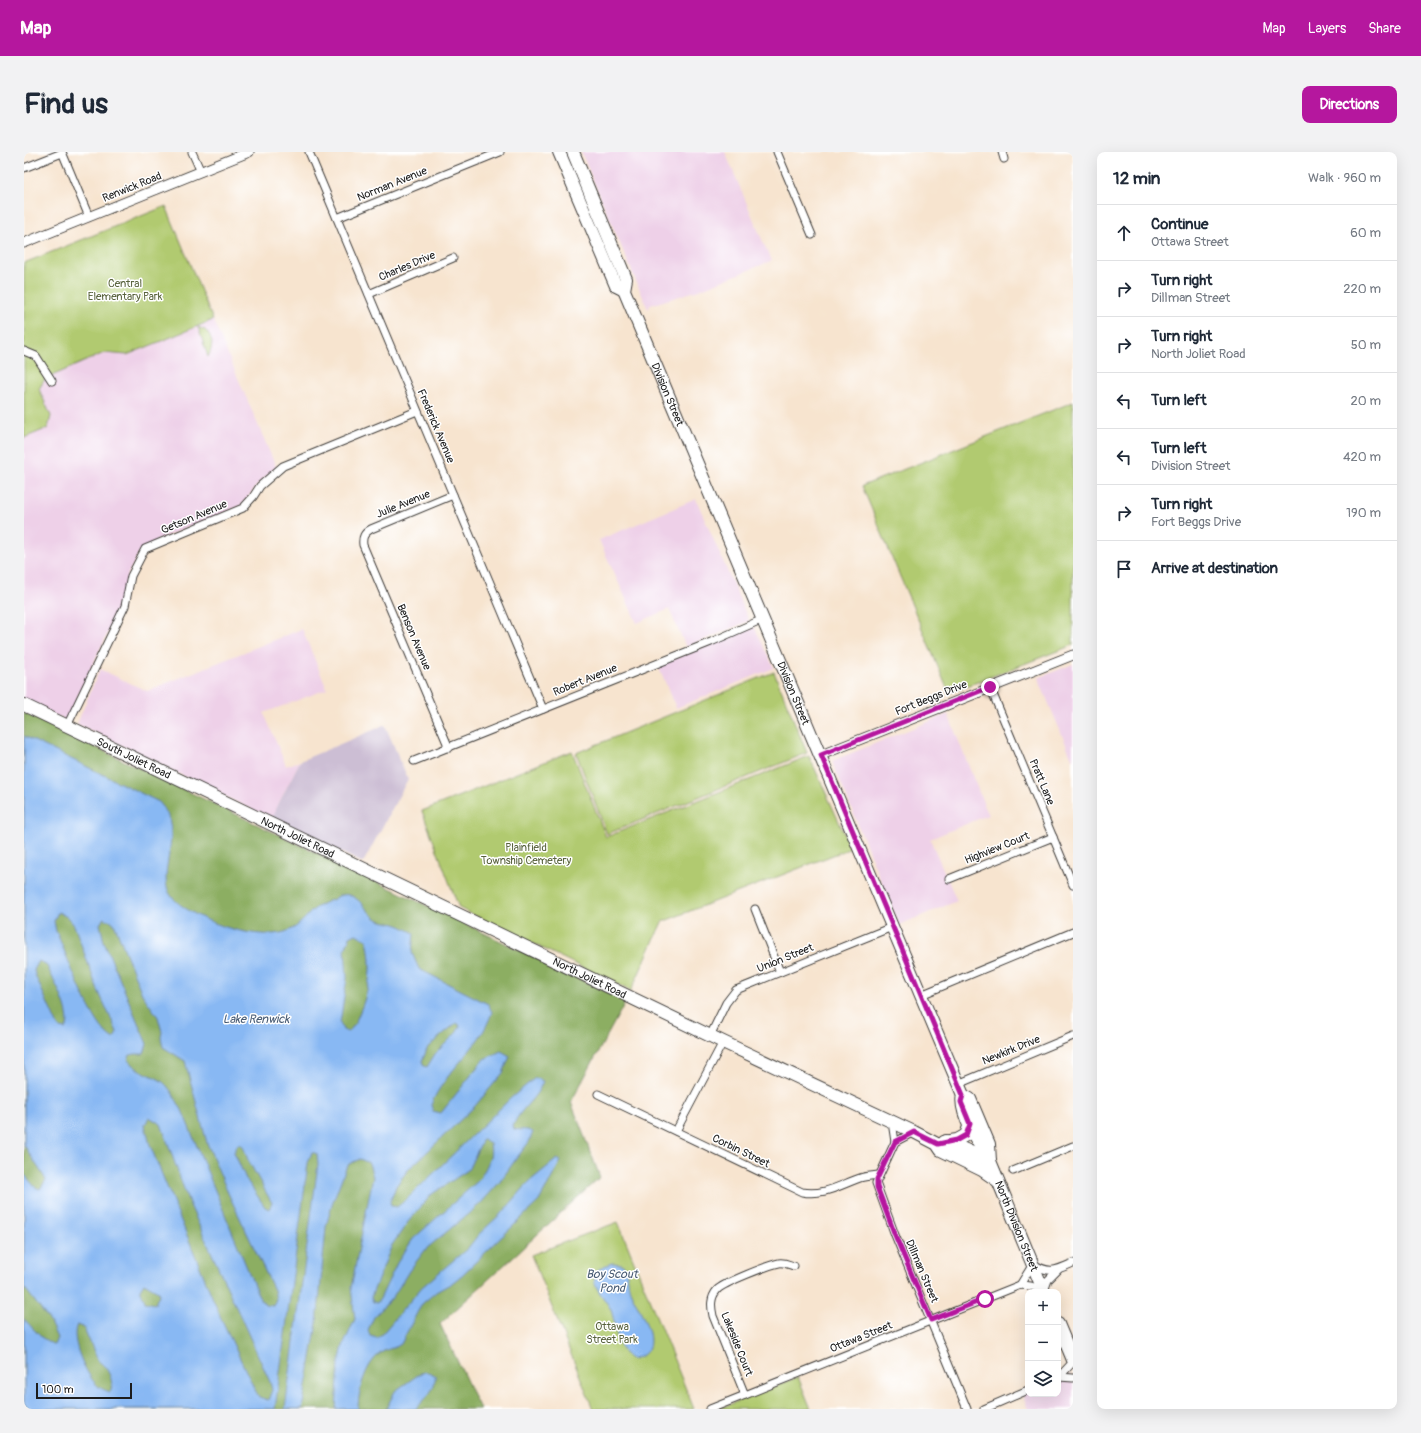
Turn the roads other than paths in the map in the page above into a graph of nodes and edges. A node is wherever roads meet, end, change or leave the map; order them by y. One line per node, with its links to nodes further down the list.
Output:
1 (62, 152): 9 (street); 11 (street)
2 (192, 152): 10 (street)
3 (249, 152): 10 (street, Renwick Road)
4 (309, 152): 12 (street, Frederick Avenue)
5 (500, 152): 12 (street, Norman Avenue)
6 (559, 152): 16 (main road, Division Street)
7 (573, 152): 16 (main road, Division Street)
8 (777, 152): 13 (street)
9 (24, 168)
10 (201, 172): 11 (street, Renwick Road)
11 (89, 217): 14 (street, Renwick Road)
12 (337, 218): 17 (street, Frederick Avenue)
13 (812, 235)
14 (24, 243)
15 (453, 258): 17 (street, Charles Drive)
16 (624, 290): 23 (main road, Division Street)
17 (368, 294): 20 (street, Frederick Avenue)
18 (24, 351): 19 (street)
19 (52, 380)
20 (417, 411): 21 (street, Frederick Avenue); 28 (street, Getson Avenue)
21 (453, 495): 22 (street, Julie Avenue); 27 (street, Frederick Avenue)
22 (364, 535): 29 (street, Benson Avenue)
23 (763, 619): 27 (street, Robert Avenue); 30 (main road, Division Street)
24 (1073, 655): 25 (street, Fort Beggs Drive)
25 (990, 687): 30 (street, Fort Beggs Drive); 33 (street, Pratt Lane)
26 (24, 705): 28 (main road, South Joliet Road)
27 (543, 709): 29 (street, Robert Avenue)
28 (67, 726): 32 (main road, South Joliet Road)
29 (449, 748): 31 (street, Robert Avenue)
30 (821, 755): 37 (main road, Division Street)
31 (414, 761)
32 (243, 811): 41 (main road, North Joliet Road)
33 (1053, 837): 34 (street, Highview Court); 35 (street, Pratt Lane)
34 (949, 879)
35 (1073, 885)
36 (755, 909): 39 (street)
37 (892, 926): 39 (street, Union Street); 40 (main road, Division Street)
38 (1073, 932): 40 (street)
39 (780, 972): 41 (street, Union Street)
40 (921, 995): 44 (main road, Division Street)
41 (710, 1036): 43 (main road, North Joliet Road)
42 (1073, 1036): 44 (street, Newkirk Drive)
43 (723, 1042): 47 (main road, North Joliet Road); 49 (street)
44 (958, 1084): 46 (main road, Division Street)
45 (598, 1094): 49 (street, Corbin Street)
46 (963, 1095): 48 (main road, Division Street); 54 (main road, Division Street)
47 (892, 1122): 50 (main road, North Joliet Road); 51 (street)
48 (970, 1124): 52 (main road); 54 (main road, Division Street)
49 (676, 1131): 56 (street, Corbin Street)
50 (914, 1132): 51 (street); 52 (main road, North Joliet Road)
51 (895, 1142): 56 (street, Dillman Street)
52 (942, 1143): 54 (main road, North Joliet Road); 57 (main road, North Joliet Road)
53 (1073, 1146): 55 (street)
54 (990, 1160): 57 (main road, North Division Street)
55 (1013, 1171)
56 (879, 1175): 66 (street, Dillman Street)
57 (998, 1181): 59 (main road, North Division Street)
58 (1073, 1263): 61 (street)
59 (1033, 1264): 61 (street); 62 (street); 64 (main road, North Division Street)
60 (794, 1266): 73 (street, Lakeside Court)
61 (1058, 1270): 65 (street)
62 (1020, 1285): 63 (street); 66 (street, Ottawa Street)
63 (1038, 1289)
64 (1043, 1289)
65 (1045, 1289)
66 (931, 1320): 73 (street, Ottawa Street); 75 (street, Dillman Street)
67 (1058, 1325): 68 (main road)
68 (1073, 1361): 69 (street)
69 (1061, 1375)
70 (1061, 1377): 71 (street)
71 (1073, 1378)
72 (1025, 1391): 76 (street)
73 (745, 1395): 74 (street, Ottawa Street)
74 (710, 1409)
75 (967, 1409)
76 (984, 1409)

